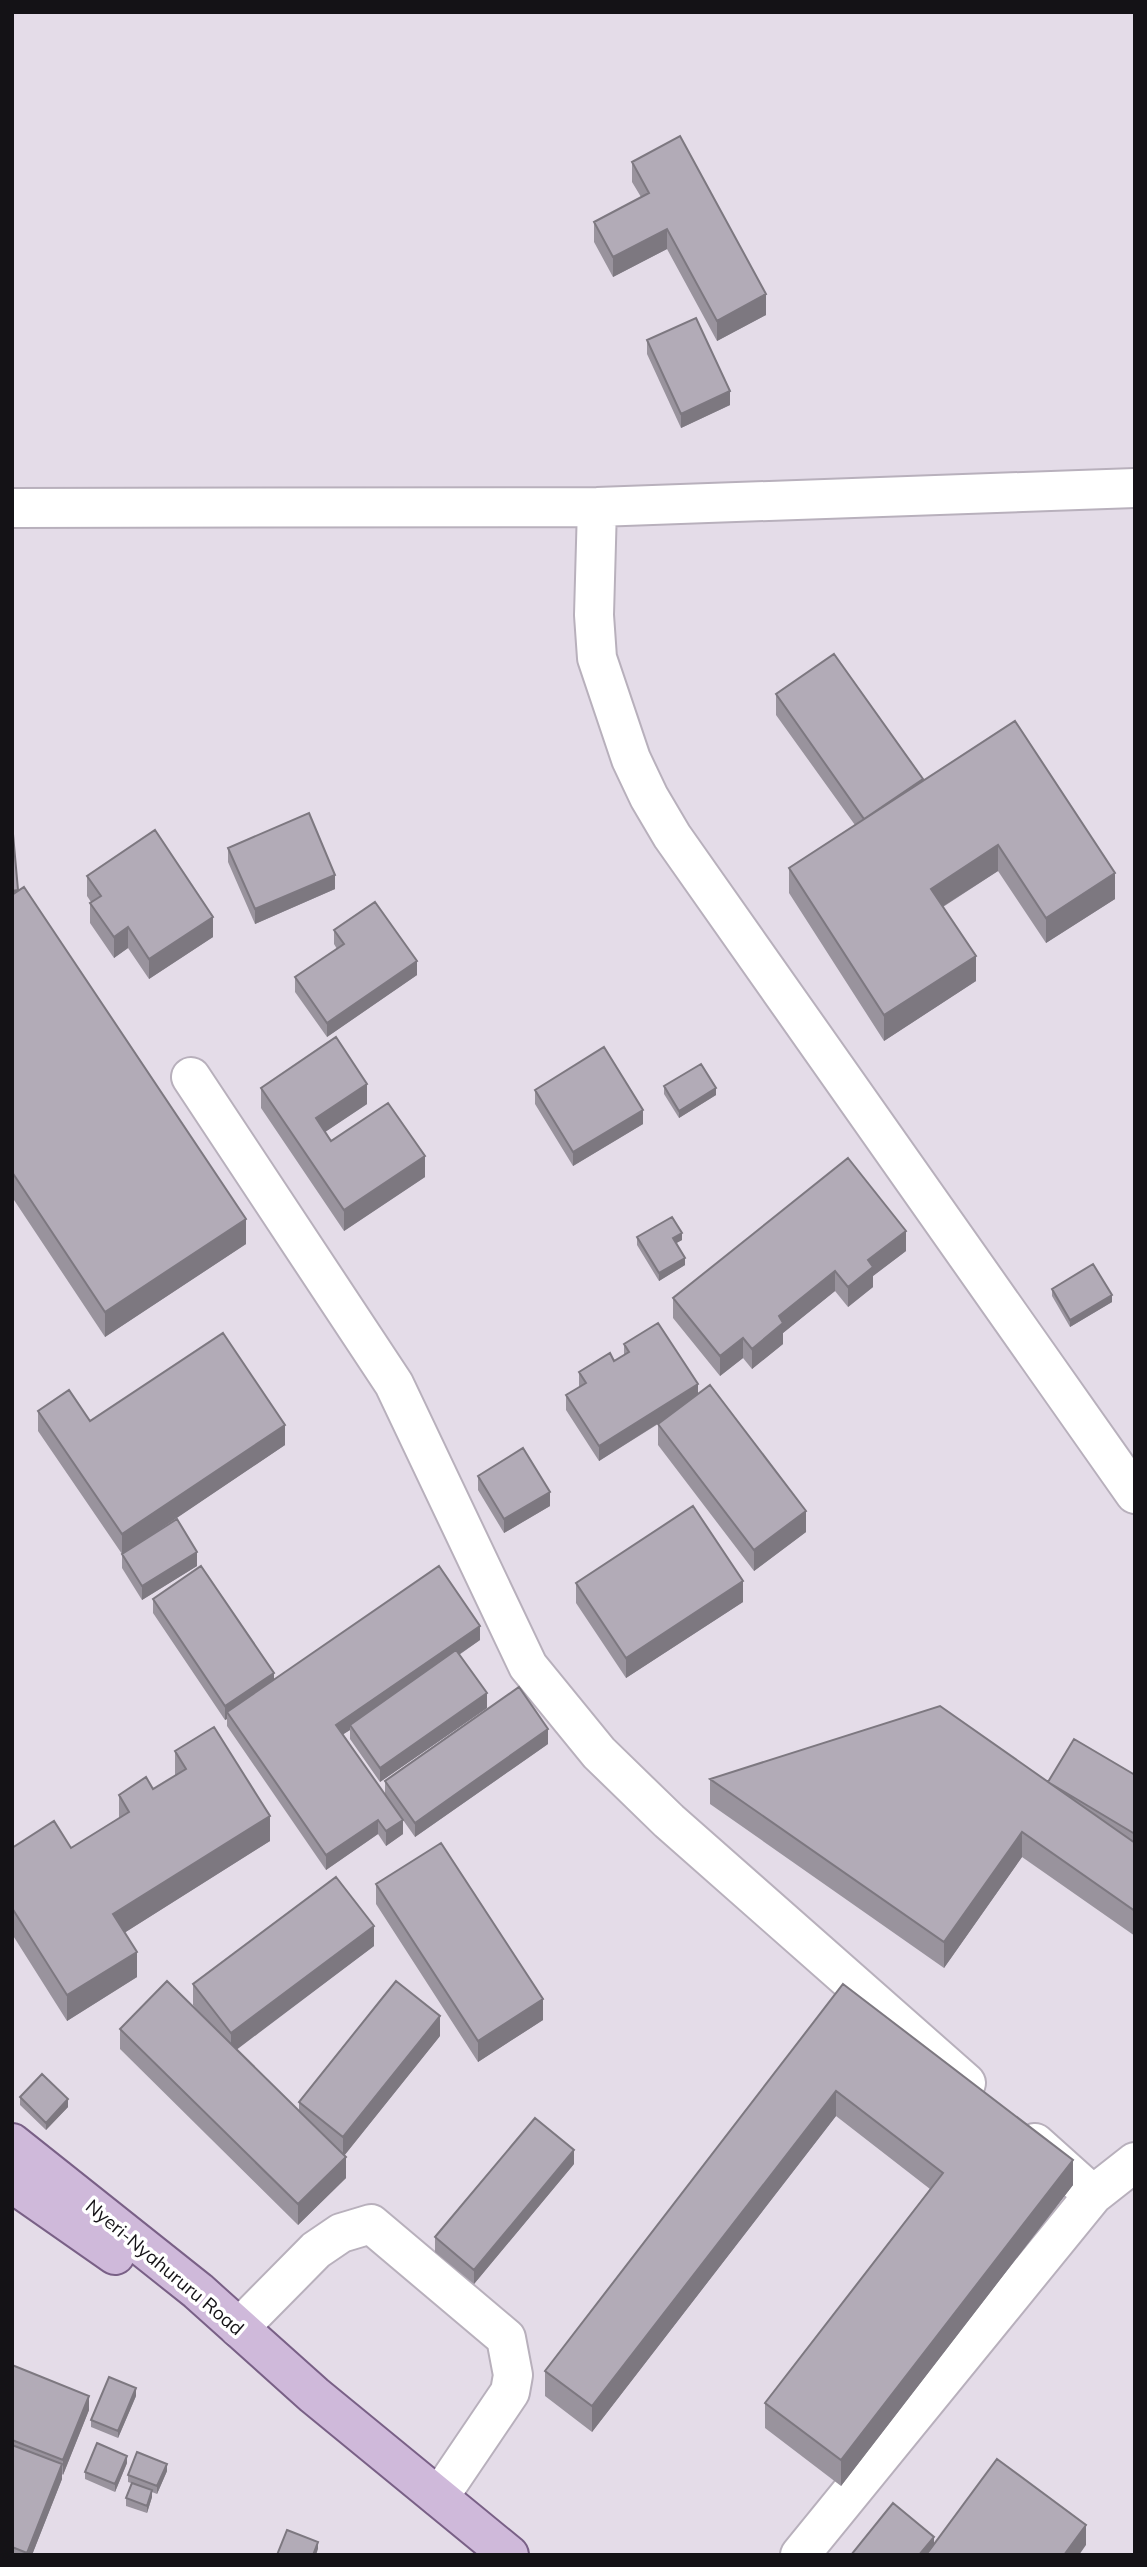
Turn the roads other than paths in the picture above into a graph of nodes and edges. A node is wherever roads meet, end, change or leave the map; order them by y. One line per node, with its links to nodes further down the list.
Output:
1 (1135, 488): 2 (street)
2 (597, 507): 3 (street); 5 (street)
3 (12, 508)
4 (191, 1077): 9 (street)
5 (1135, 1494)
6 (12, 2143): 10 (main road, Nyeri-Nyahururu Road)
7 (1135, 2162): 9 (street)
8 (12, 2183): 11 (main road, Nyeri-Nyahururu Road)
9 (1093, 2195): 14 (street)
10 (239, 2328): 11 (main road, Nyeri-Nyahururu Road); 12 (street)
11 (314, 2395): 12 (main road, Nyeri-Nyahururu Road)
12 (439, 2497): 13 (main road, Nyeri-Nyahururu Road)
13 (509, 2555)
14 (800, 2555)

